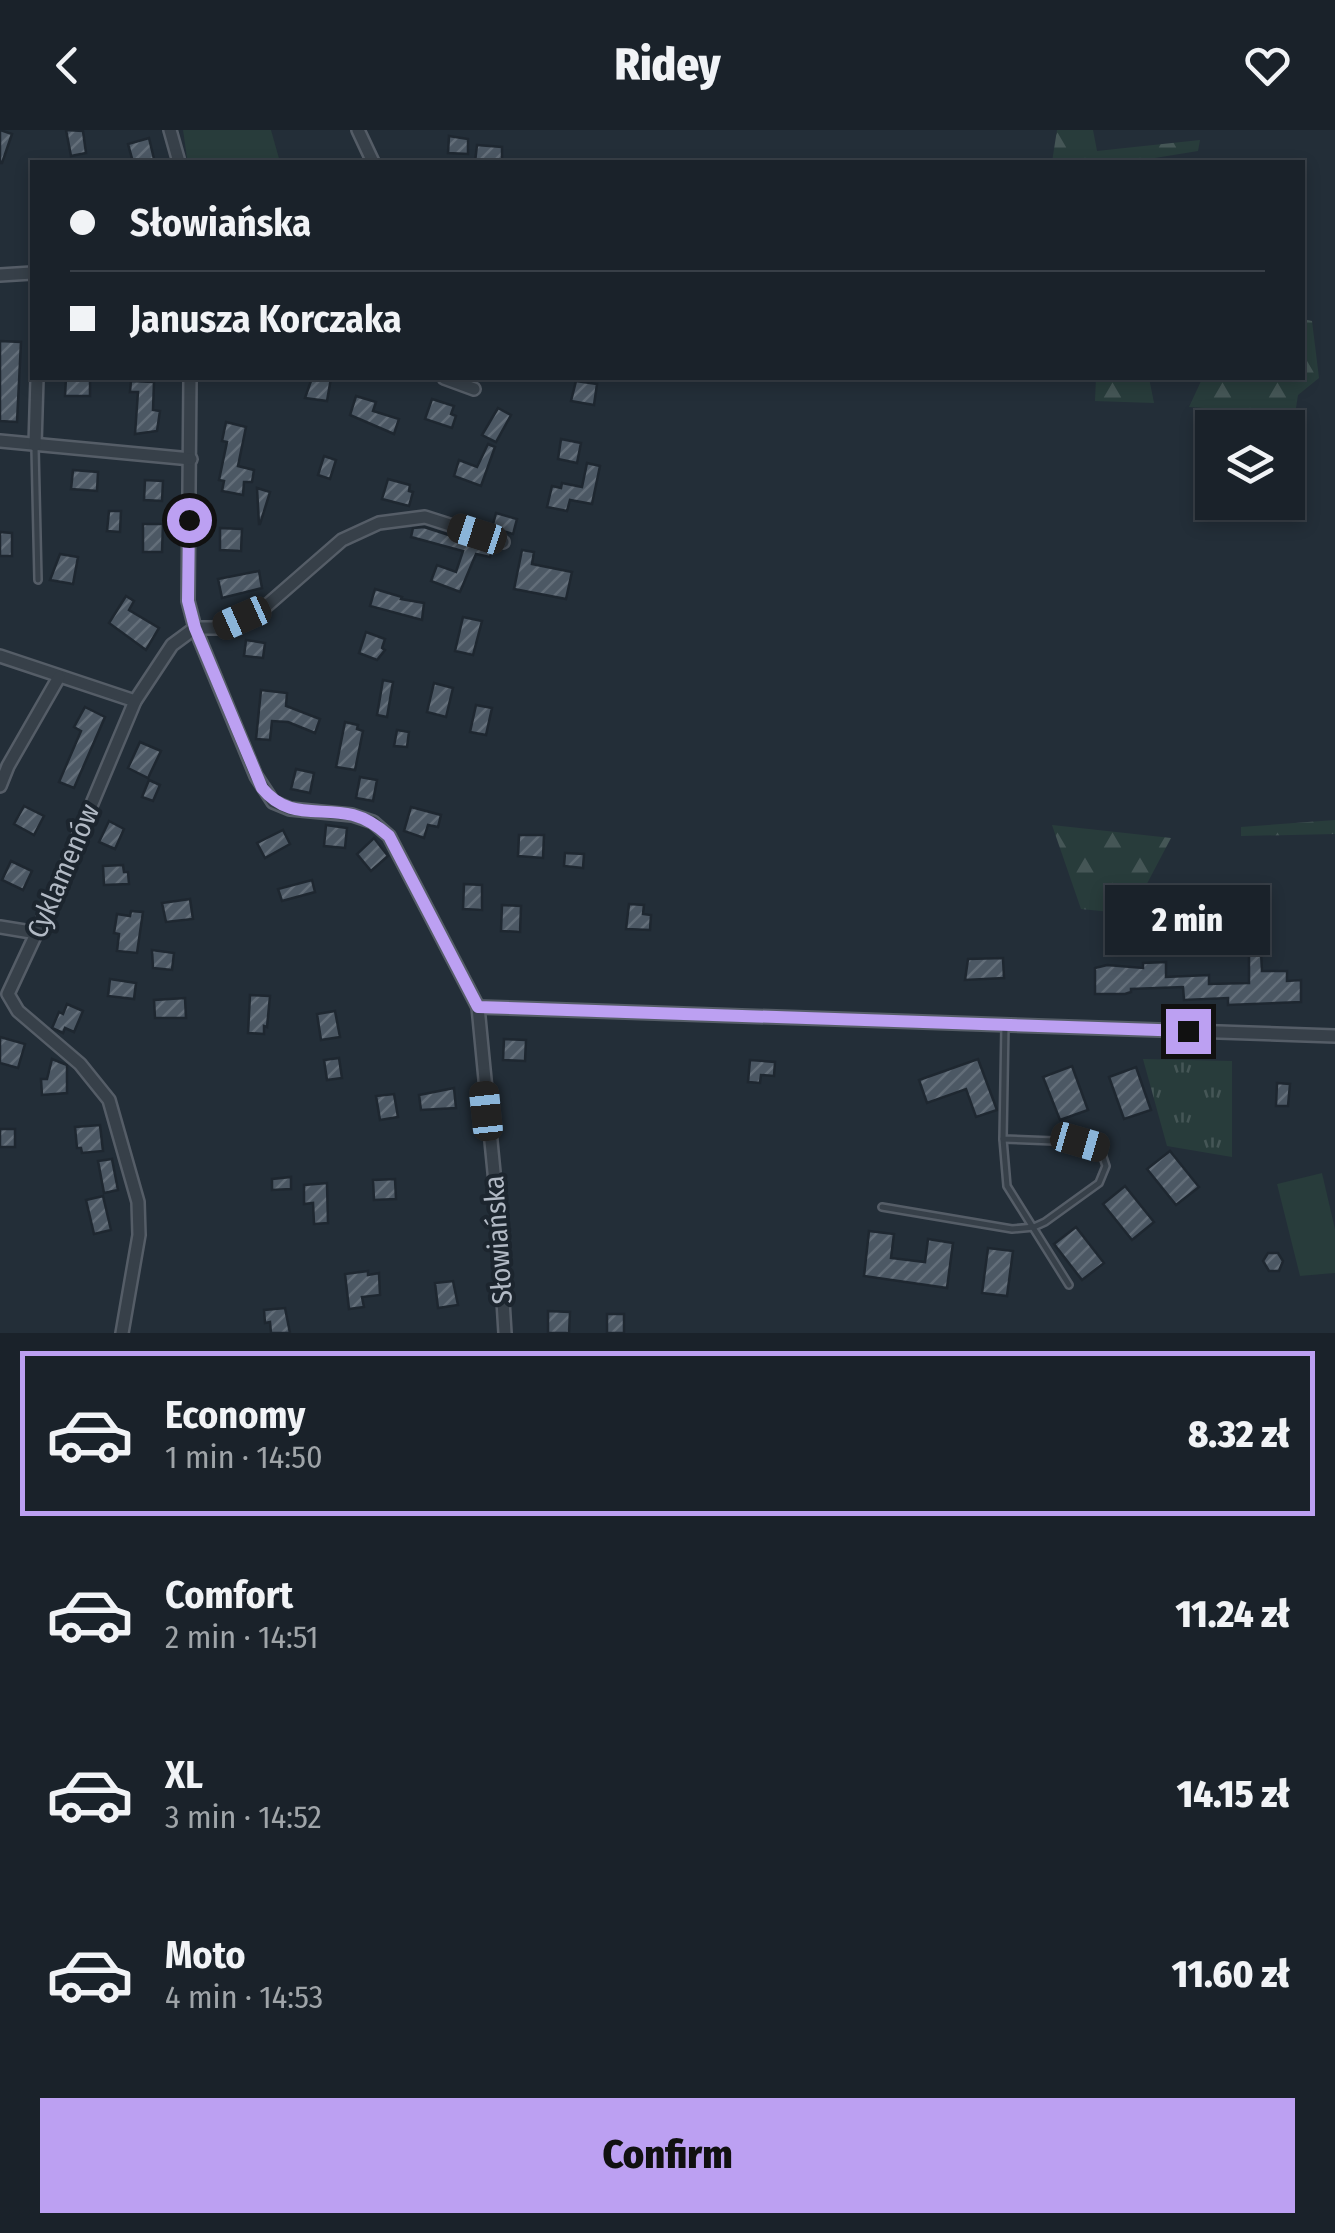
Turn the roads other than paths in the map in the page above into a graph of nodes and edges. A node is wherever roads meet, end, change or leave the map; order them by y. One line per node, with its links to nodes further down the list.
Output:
1 (170, 130): 3 (street)
2 (358, 130): 4 (street)
3 (178, 160)
4 (372, 160)
5 (30, 273): 6 (street)
6 (0, 275)
7 (37, 380): 12 (street)
8 (190, 380): 13 (street, Słowiańska)
9 (449, 380): 10 (street)
10 (474, 389)
11 (0, 442): 12 (street)
12 (35, 444): 13 (street); 15 (lane)
13 (190, 458): 16 (street, Słowiańska)
14 (503, 542): 16 (street)
15 (38, 580)
16 (195, 628): 19 (street, Cyklamenów); 23 (street, Słowiańska)
17 (0, 656): 18 (street)
18 (59, 678): 19 (street); 20 (street)
19 (135, 701): 22 (street, Cyklamenów)
20 (0, 786)
21 (0, 928): 22 (street)
22 (36, 934): 30 (street, Cyklamenów)
23 (478, 1007): 24 (street); 31 (street, Słowiańska)
24 (1005, 1025): 25 (street); 26 (lane)
25 (1335, 1036)
26 (1003, 1139): 28 (lane); 28 (lane)
27 (882, 1207): 28 (lane)
28 (1034, 1227): 29 (lane)
29 (1068, 1285)
30 (122, 1333)
31 (505, 1333)

